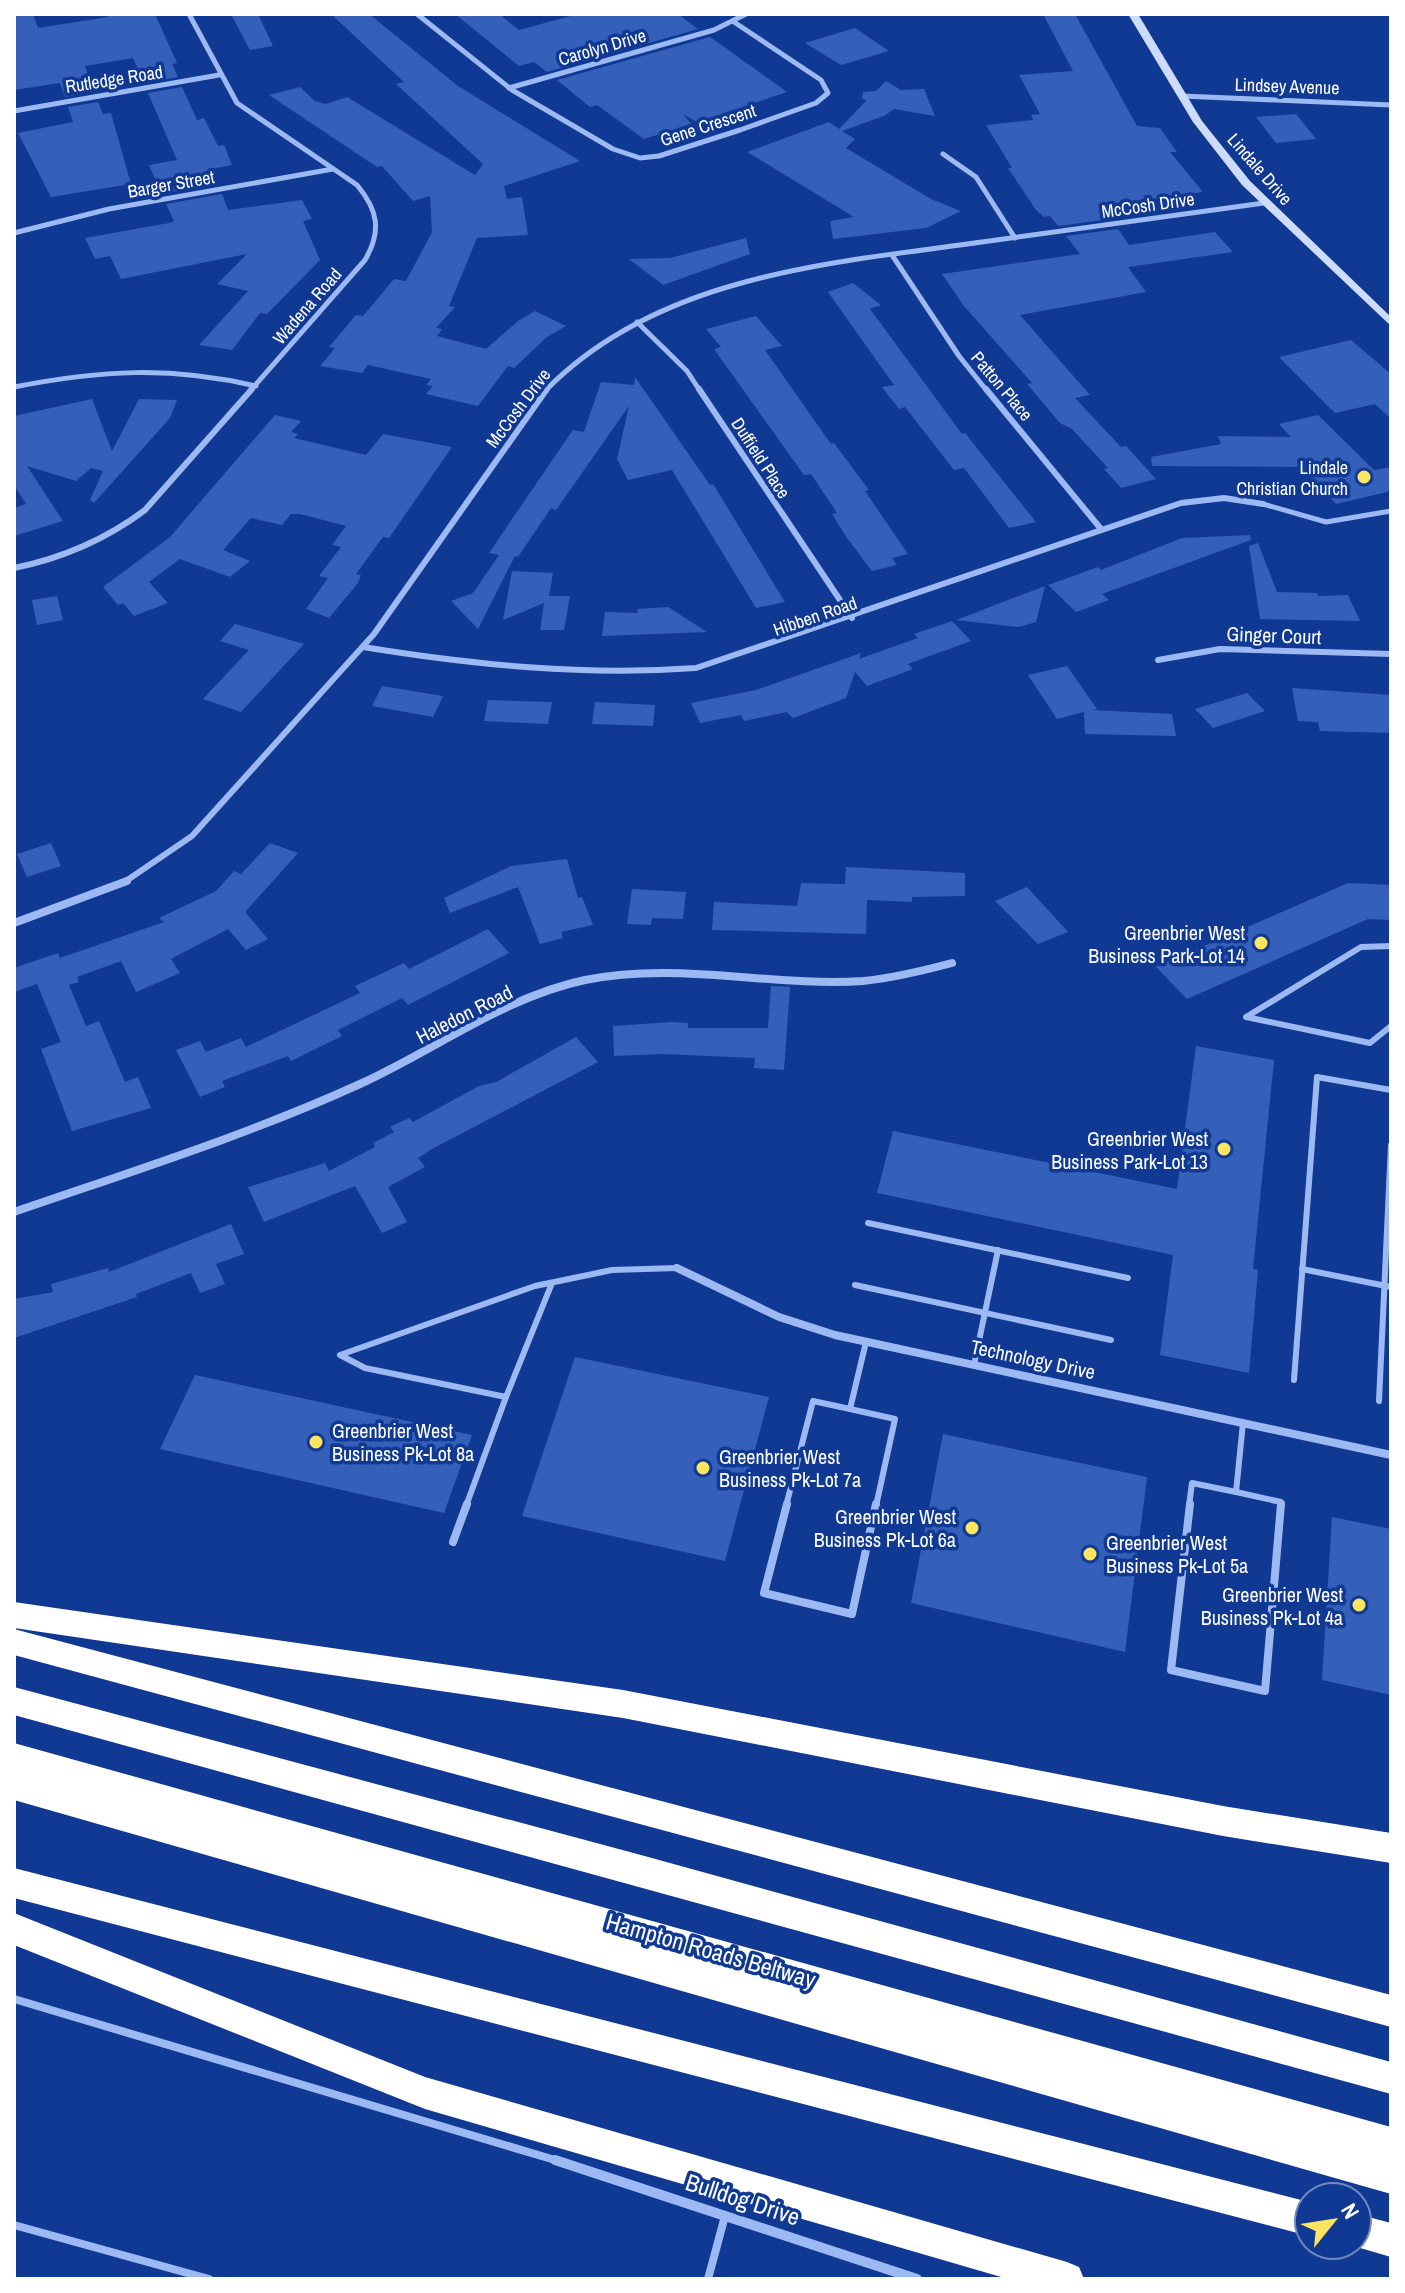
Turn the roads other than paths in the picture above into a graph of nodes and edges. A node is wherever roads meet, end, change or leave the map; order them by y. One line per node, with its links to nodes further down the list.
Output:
1 (189, 14): 6 (street, Wadena Road)
2 (417, 14): 7 (street, Gene Crescent)
3 (746, 14): 5 (street, Carolyn Drive)
4 (1133, 14): 8 (street, Lindale Drive)
5 (734, 22): 7 (street, Carolyn Drive); 7 (street, Gene Crescent)
6 (219, 75): 10 (street, Rutledge Road); 12 (street, Wadena Road)
7 (509, 88)
8 (1182, 96): 9 (street, Lindsey Avenue); 13 (street, Lindale Drive)
9 (1391, 105)
10 (14, 111)
11 (943, 154): 15 (street)
12 (333, 169): 14 (street, Barger Street); 19 (street, Wadena Road)
13 (1264, 203): 15 (street, McCosh Drive); 18 (street, Lindale Drive)
14 (14, 233)
15 (1015, 238): 16 (street, McCosh Drive)
16 (892, 255): 17 (street, McCosh Drive); 23 (street, Patton Place)
17 (637, 322): 25 (street, Duffield Place); 26 (street, McCosh Drive)
18 (1391, 323)
19 (256, 386): 20 (street); 24 (street, Wadena Road)
20 (14, 387)
21 (1263, 504): 22 (lane); 23 (street, Hibben Road)
22 (1391, 511)
23 (1101, 529): 25 (street, Hibben Road)
24 (14, 568)
25 (852, 618): 26 (street, Hibben Road)
26 (363, 647): 29 (street, McCosh Drive)
27 (1391, 654): 28 (street, Ginger Court)
28 (1158, 660)
29 (14, 923)
30 (1391, 946): 32 (lane)
31 (952, 963): 35 (street, Haledon Road)
32 (1391, 1026)
33 (1391, 1090): 39 (lane)
34 (1391, 1145): 43 (lane)
35 (14, 1212)
36 (868, 1223): 37 (lane)
37 (998, 1250): 40 (lane); 44 (lane)
38 (677, 1268): 41 (lane); 46 (street, Technology Drive)
39 (1302, 1269): 43 (lane); 48 (lane)
40 (1128, 1278)
41 (552, 1283): 49 (lane); 49 (lane)
42 (855, 1285): 44 (lane)
43 (1388, 1286): 50 (lane)
44 (985, 1313): 45 (lane); 47 (lane)
45 (1111, 1340)
46 (866, 1342): 47 (street, Technology Drive); 51 (lane)
47 (974, 1365): 52 (street, Technology Drive)
48 (1294, 1380)
49 (506, 1397): 55 (lane)
50 (1379, 1401)
51 (850, 1409): 51 (lane)
52 (1243, 1423): 53 (street, Technology Drive); 54 (lane)
53 (1391, 1455)
54 (1236, 1492): 54 (lane)
55 (453, 1542)
56 (14, 1615): 61 (highway)
57 (14, 1642): 67 (highway)
58 (14, 1701): 68 (highway)
59 (14, 1757): 69 (highway)
60 (14, 1785): 71 (highway, Hampton Roads Beltway)
61 (1223, 1821): 62 (highway); 63 (highway)
62 (1391, 1848)
63 (1391, 1864)
64 (14, 1883): 72 (highway)
65 (14, 1929): 78 (highway)
66 (14, 1999): 70 (lane)
67 (1391, 2011)
68 (1391, 2078)
69 (1391, 2144)
70 (555, 2160): 73 (street, Bulldog Drive)
71 (1391, 2177)
72 (1293, 2215)
73 (725, 2216): 76 (lane); 77 (street, Bulldog Drive)
74 (14, 2225): 75 (lane)
75 (209, 2279)
76 (708, 2279)
77 (917, 2279)
78 (1067, 2279)

